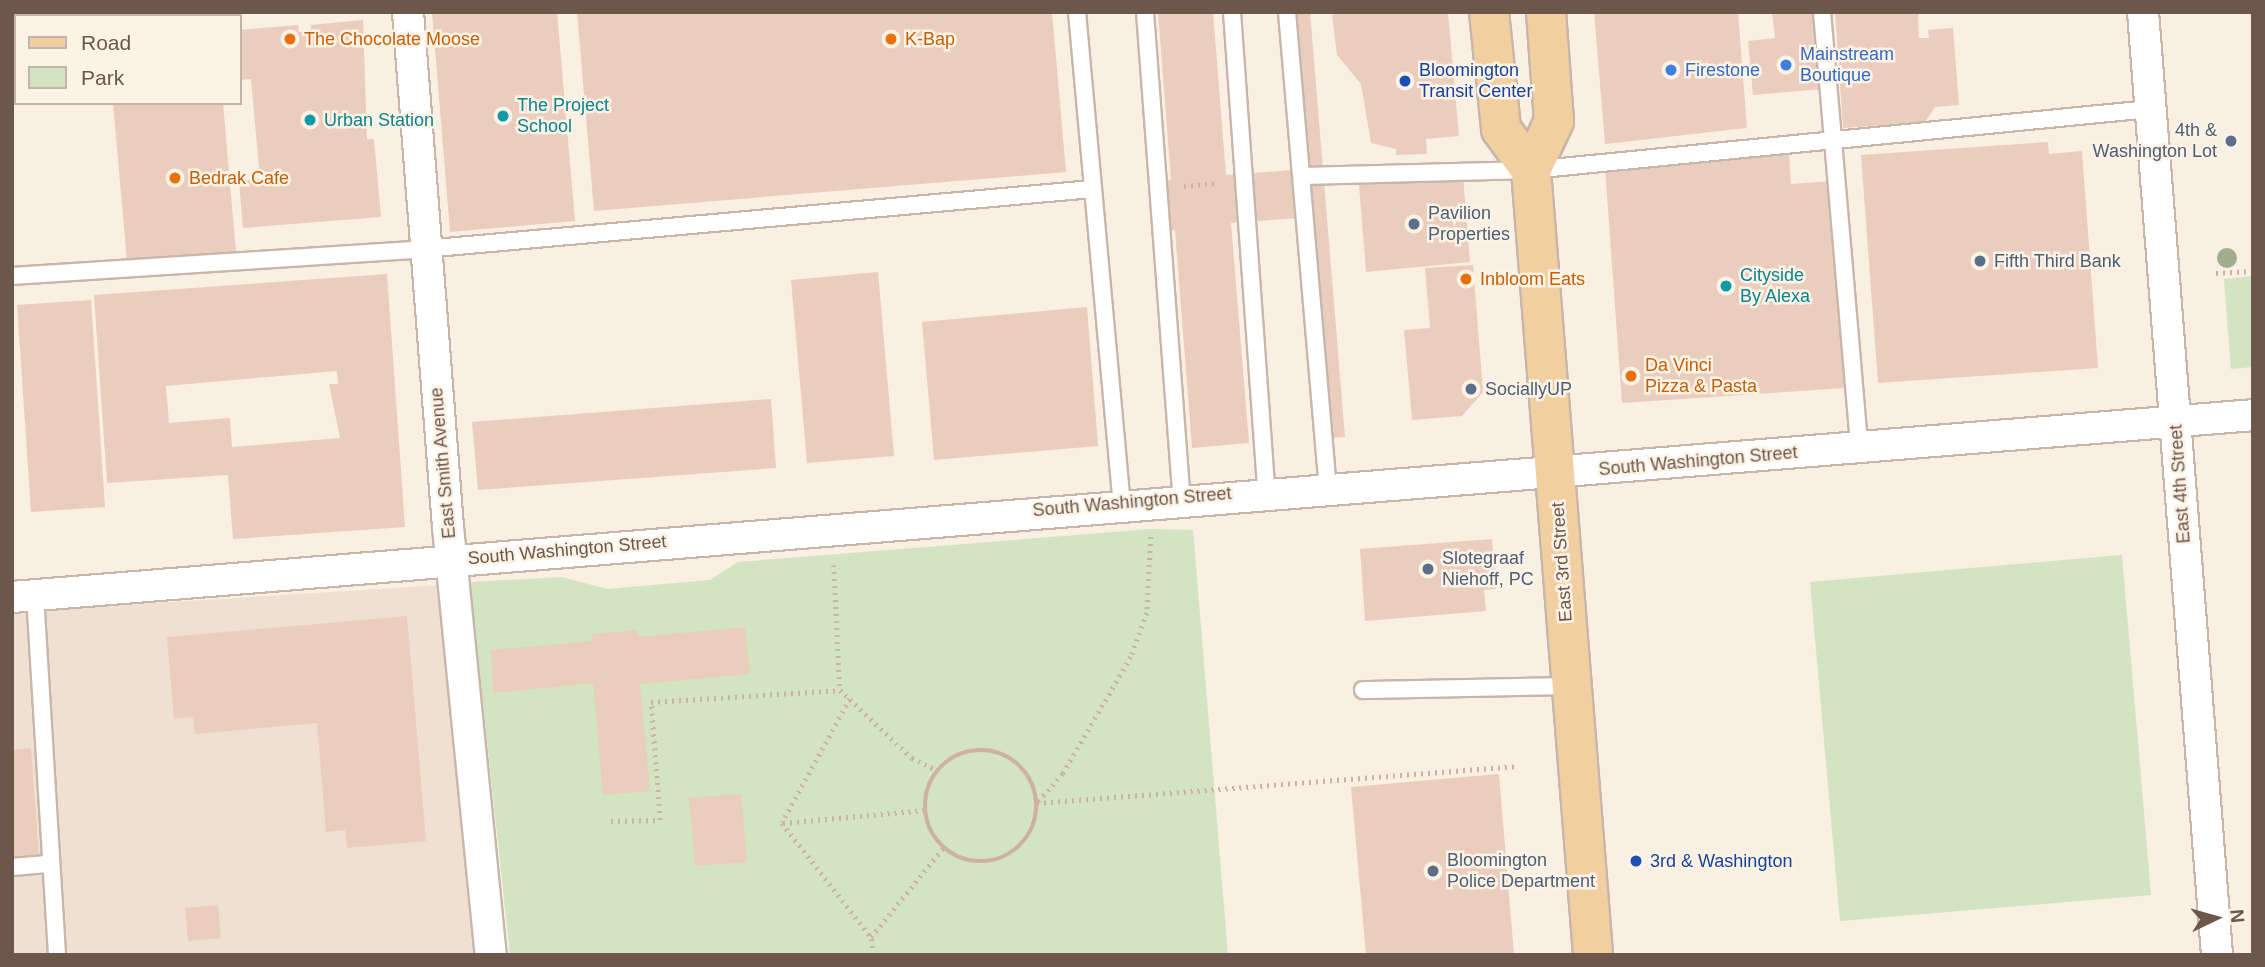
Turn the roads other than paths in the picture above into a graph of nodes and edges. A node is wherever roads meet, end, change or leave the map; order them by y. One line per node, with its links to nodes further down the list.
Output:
1 (408, 12): 15 (street, East Smith Avenue)
2 (1077, 12): 14 (lane)
3 (1145, 12): 23 (lane)
4 (1231, 12): 22 (lane)
5 (1287, 12): 13 (lane)
6 (1489, 12): 12 (main road)
7 (1546, 12): 12 (main road, East 3rd Street)
8 (1822, 12): 11 (lane)
9 (2143, 12): 10 (street, East 4th Street)
10 (2150, 109): 11 (lane); 18 (street, East 4th Street)
11 (1832, 137): 12 (lane); 19 (lane)
12 (1531, 170): 13 (lane); 20 (main road, East 3rd Street)
13 (1302, 176): 21 (lane)
14 (1091, 189): 15 (lane); 24 (lane)
15 (424, 249): 16 (lane); 25 (street, East Smith Avenue)
16 (12, 276)
17 (2253, 415): 18 (street, South Washington Street)
18 (2175, 421): 19 (street, South Washington Street); 34 (street, East 4th Street)
19 (1859, 447): 20 (street, South Washington Street)
20 (1555, 473): 21 (street, South Washington Street); 27 (main road, East 3rd Street)
21 (1328, 488): 22 (street, South Washington Street)
22 (1266, 492): 23 (street, South Washington Street)
23 (1182, 499): 24 (street, South Washington Street)
24 (1122, 502): 25 (street, South Washington Street)
25 (451, 562): 26 (street, South Washington Street); 32 (street, East Smith Avenue)
26 (24, 596): 29 (lane)
27 (1572, 686): 28 (lane); 33 (main road, East 3rd Street)
28 (1363, 690)
29 (50, 864): 30 (lane); 31 (lane)
30 (12, 867)
31 (57, 955)
32 (491, 955)
33 (1593, 955)
34 (2217, 955)

